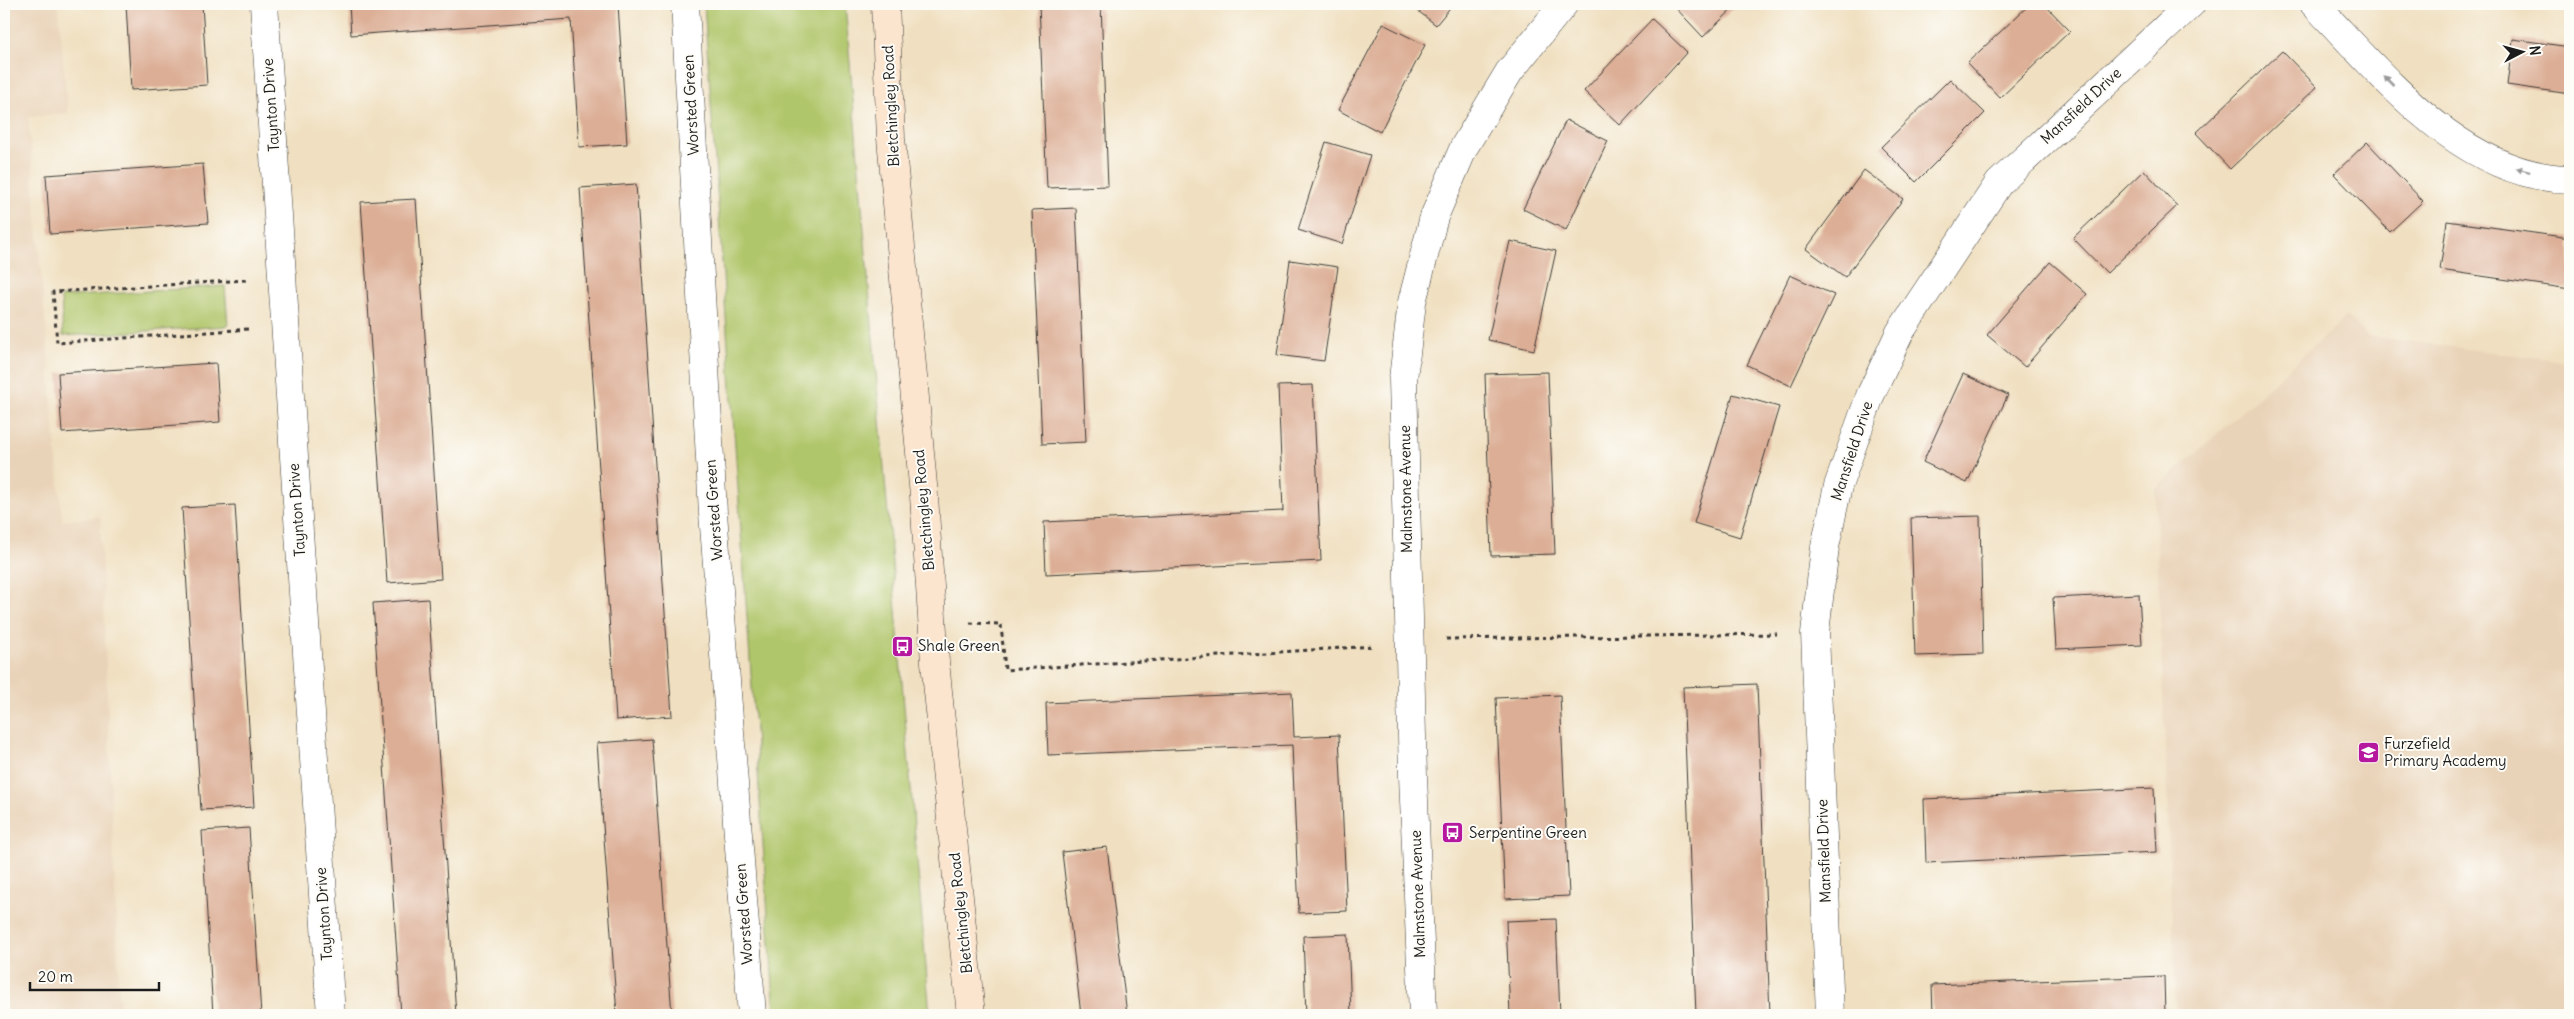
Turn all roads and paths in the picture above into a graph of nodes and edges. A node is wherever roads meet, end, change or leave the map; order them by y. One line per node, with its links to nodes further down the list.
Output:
1 (264, 4): 8 (street, Taynton Drive)
2 (685, 4): 14 (street, Worsted Green)
3 (886, 4): 15 (street, Bletchingley Road)
4 (1564, 4): 12 (street, Malmstone Avenue)
5 (2191, 4): 11 (street, Mansfield Drive)
6 (2314, 4): 7 (street, one-way to 6)
7 (2570, 179)
8 (282, 277): 9 (street, Taynton Drive); 9 (path)
9 (285, 327): 13 (street, Taynton Drive)
10 (967, 623): 12 (path)
11 (1816, 633): 12 (path); 17 (street, Mansfield Drive)
12 (1410, 643): 16 (street, Malmstone Avenue)
13 (331, 1015)
14 (752, 1015)
15 (971, 1015)
16 (1423, 1015)
17 (1830, 1015)

